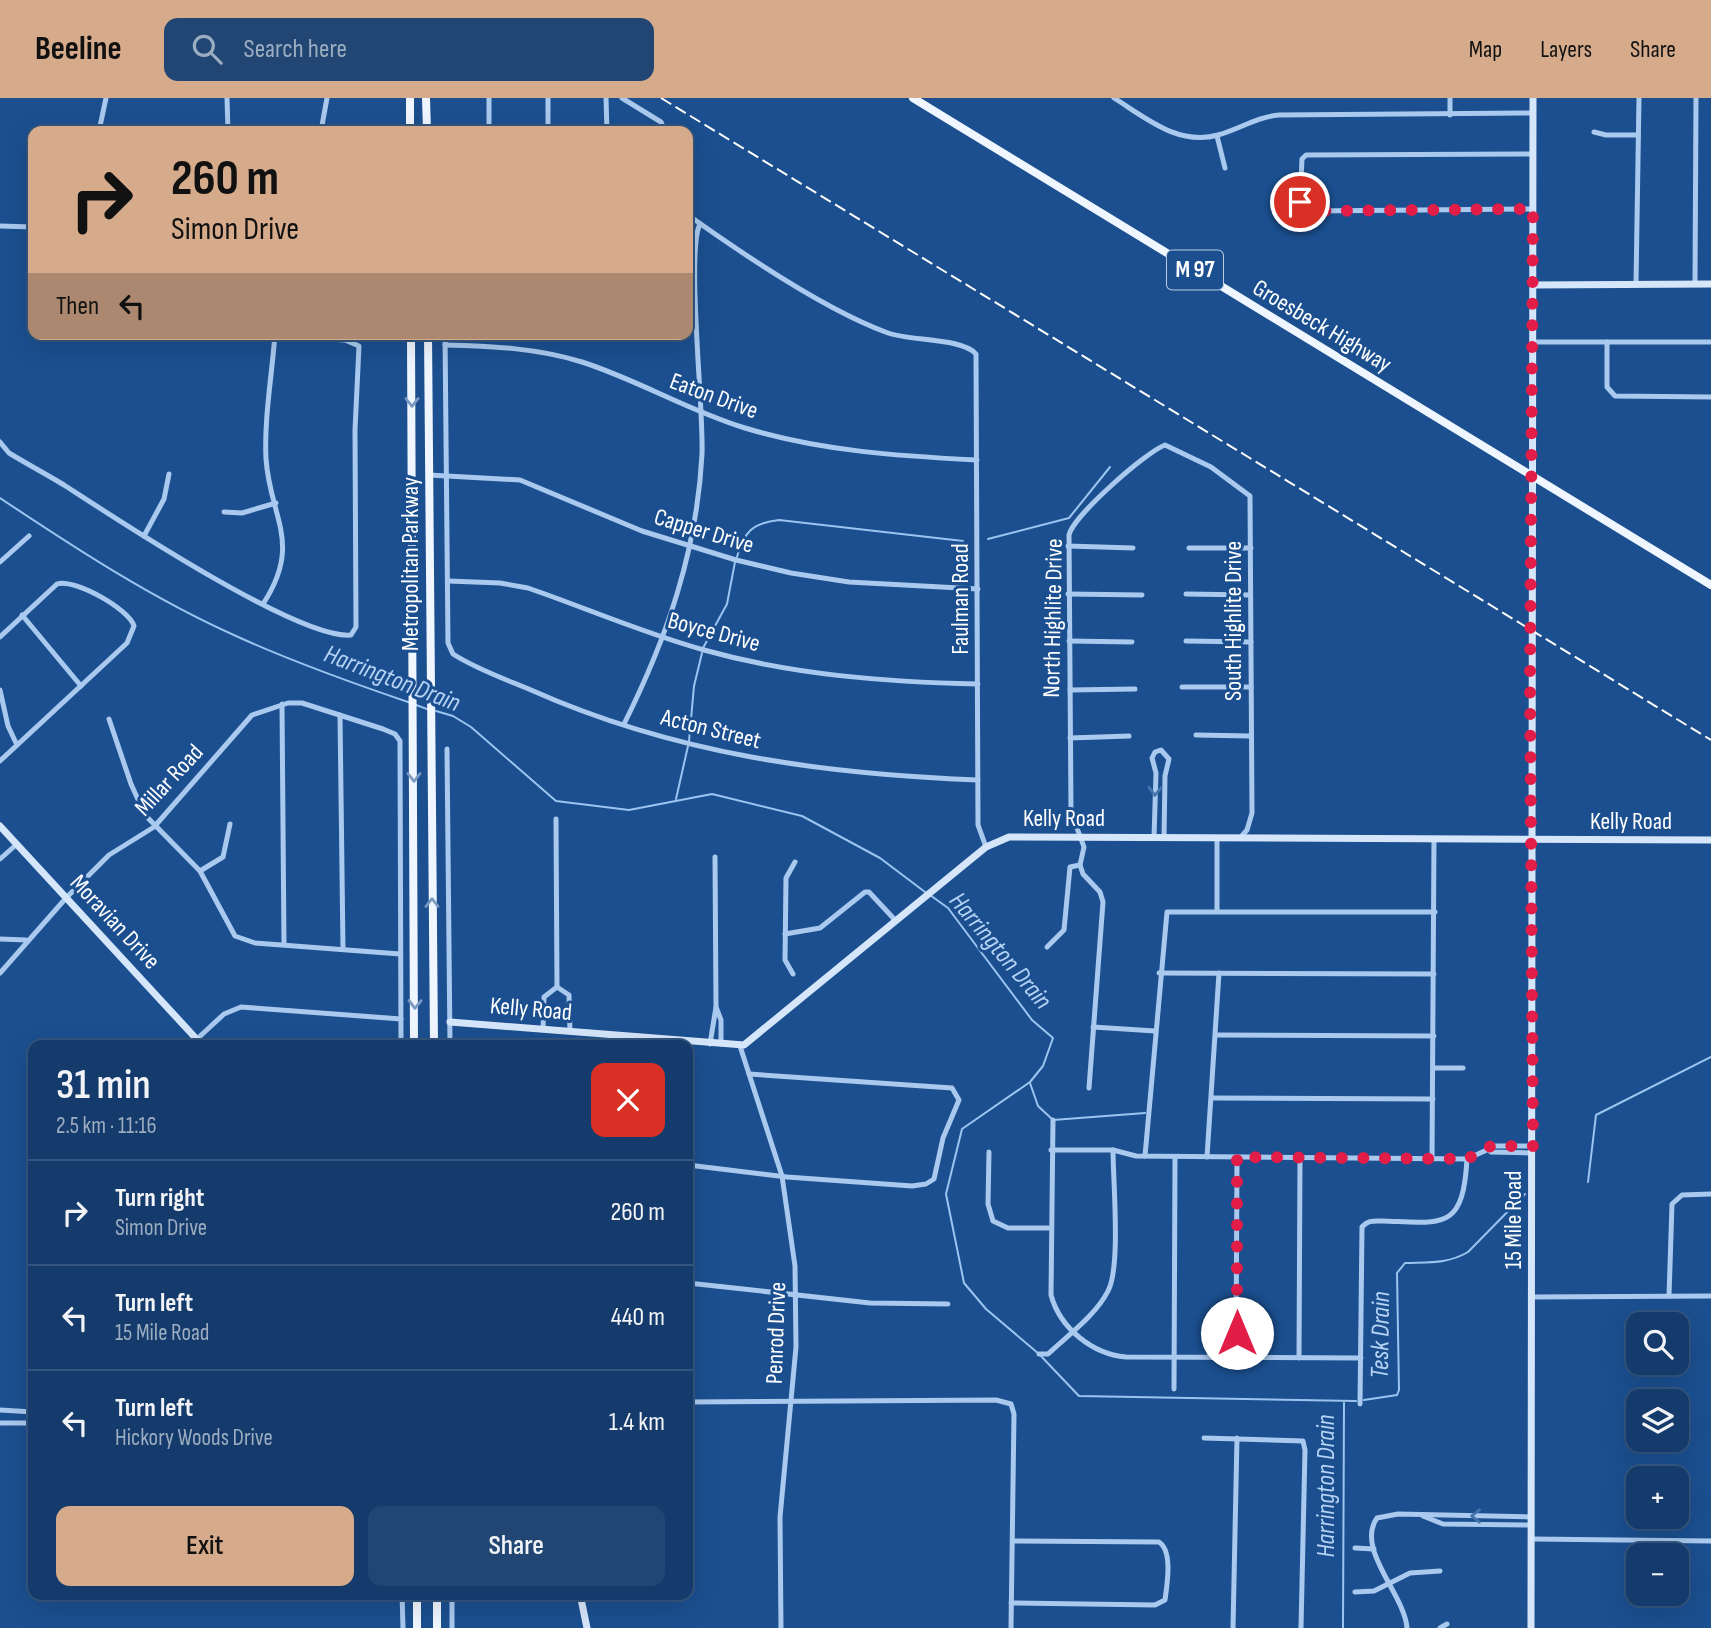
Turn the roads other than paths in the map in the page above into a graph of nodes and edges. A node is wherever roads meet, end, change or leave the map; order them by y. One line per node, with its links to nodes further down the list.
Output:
1 (106, 98): 19 (street)
2 (227, 98): 20 (street)
3 (327, 98): 21 (street)
4 (410, 98): 18 (main road)
5 (426, 98): 24 (main road)
6 (489, 98): 25 (street)
7 (548, 98): 26 (street)
8 (606, 98): 27 (street)
9 (621, 98): 28 (street)
10 (913, 98): 60 (main road, Groesbeck Highway / M 97)
11 (1114, 98): 30 (street)
12 (1450, 98): 17 (street)
13 (1533, 98): 16 (street, 15 Mile Road)
14 (1639, 98): 31 (street)
15 (1696, 98): 40 (street)
16 (1533, 113): 17 (street); 32 (street, 15 Mile Road)
17 (1450, 115): 30 (street)
18 (410, 117): 22 (main road); 23 (main road)
19 (100, 126)
20 (228, 126)
21 (322, 126)
22 (410, 126)
23 (426, 126)
24 (427, 126)
25 (489, 126)
26 (548, 126)
27 (607, 126)
28 (663, 126)
29 (1594, 132): 31 (street)
30 (1217, 135): 33 (street)
31 (1639, 135): 39 (street)
32 (1533, 154): 34 (street, 15 Mile Road); 34 (street)
33 (1225, 168)
34 (1533, 209): 42 (street, 15 Mile Road)
35 (693, 219): 36 (street)
36 (700, 225): 53 (street); 56 (street, Faulman Road)
37 (0, 226): 38 (street)
38 (28, 227)
39 (1636, 284): 40 (street); 42 (street)
40 (1695, 284): 41 (street)
41 (1711, 284)
42 (1533, 285): 48 (street, 15 Mile Road)
43 (275, 340): 61 (street)
44 (345, 340): 81 (street)
45 (411, 340): 71 (main road, Metropolitan Parkway, one-way to 71)
46 (428, 340): 58 (main road, Metropolitan Parkway)
47 (445, 340): 51 (street)
48 (1532, 342): 49 (street); 60 (street, 15 Mile Road)
49 (1607, 342): 50 (street); 52 (street)
50 (1711, 342)
51 (445, 345): 53 (street, Eaton Drive); 59 (street)
52 (1711, 397)
53 (703, 414): 56 (street, Eaton Drive); 66 (street)
54 (0, 442): 64 (street)
55 (1170, 445): 65 (street, North Highlite Drive); 69 (street, South Highlite Drive)
56 (977, 460): 76 (street, Faulman Road)
57 (169, 474): 64 (street)
58 (429, 475): 59 (street, Capper Drive); 72 (main road, Metropolitan Parkway)
59 (446, 475): 66 (street, Capper Drive); 74 (street)
60 (1533, 477): 75 (main road, Groesbeck Highway / M 97); 118 (street, 15 Mile Road)
61 (276, 503): 62 (street); 81 (street)
62 (225, 512)
63 (29, 536): 73 (street)
64 (144, 536): 81 (street)
65 (1068, 546): 67 (street); 77 (street, North Highlite Drive)
66 (691, 547): 76 (street, Capper Drive); 84 (street)
67 (1133, 548)
68 (1189, 548): 69 (street)
69 (1251, 548): 80 (street, South Highlite Drive)
70 (0, 552): 73 (street)
71 (413, 553): 72 (main road); 156 (main road, Metropolitan Parkway, one-way to 156)
72 (429, 558): 157 (main road, Metropolitan Parkway, one-way to 72)
73 (3, 559)
74 (448, 581): 84 (street, Boyce Drive); 99 (street, Acton Street)
75 (1711, 585)
76 (978, 589): 89 (street, Faulman Road)
77 (1068, 594): 79 (street); 85 (street, North Highlite Drive)
78 (1186, 594): 80 (street)
79 (1142, 595)
80 (1251, 595): 88 (street, South Highlite Drive)
81 (262, 604)
82 (22, 615): 83 (street); 90 (street); 90 (street)
83 (0, 637)
84 (664, 638): 89 (street, Boyce Drive); 99 (street)
85 (1069, 641): 87 (street); 94 (street, North Highlite Drive)
86 (1186, 641): 88 (street)
87 (1132, 642)
88 (1251, 642): 92 (street, South Highlite Drive)
89 (978, 684): 107 (street, Faulman Road)
90 (81, 686): 104 (street)
91 (1182, 687): 92 (street)
92 (1251, 687): 102 (street, South Highlite Drive)
93 (1135, 689): 94 (street)
94 (1070, 690): 103 (street, North Highlite Drive)
95 (0, 691): 104 (street)
96 (282, 704): 97 (street, Millar Road); 111 (street, Millar Road); 134 (street)
97 (341, 715): 136 (street); 137 (street, Millar Road)
98 (110, 719): 111 (street)
99 (624, 724): 107 (street, Acton Street)
100 (1196, 735): 102 (street)
101 (1129, 736): 103 (street)
102 (1250, 736): 116 (street, South Highlite Drive)
103 (1070, 738): 112 (street, North Highlite Drive)
104 (17, 745): 106 (street)
105 (447, 749): 146 (street)
106 (0, 761)
107 (978, 780): 121 (street, Faulman Road)
108 (556, 819): 143 (street)
109 (230, 824): 126 (street)
110 (0, 826): 120 (street, Moravian Drive)
111 (154, 827): 126 (street); 127 (street, Millar Road)
112 (1082, 836): 113 (street, Kelly Road); 121 (street, Kelly Road); 125 (street)
113 (1154, 838): 114 (street, Kelly Road); 114 (street, one-way to 113)
114 (1164, 838): 115 (street, Kelly Road)
115 (1217, 838): 116 (street, Kelly Road); 128 (street)
116 (1240, 838): 117 (street, Kelly Road)
117 (1434, 839): 118 (street, Kelly Road); 129 (street)
118 (1531, 840): 119 (street, Kelly Road); 171 (street, 15 Mile Road)
119 (1711, 840)
120 (17, 844): 123 (street); 127 (street, Moravian Drive)
121 (986, 847): 130 (street, Kelly Road)
122 (715, 857): 144 (street)
123 (0, 859)
124 (795, 862): 131 (street)
125 (1080, 864): 135 (street); 147 (street)
126 (200, 871): 134 (street)
127 (66, 898): 133 (street, Millar Road); 153 (street, Moravian Drive)
128 (1217, 910): 129 (street); 138 (street)
129 (1435, 912): 142 (street)
130 (896, 921): 131 (street); 163 (street, Kelly Road)
131 (785, 934): 141 (street)
132 (0, 939): 133 (street)
133 (26, 940): 139 (street, Millar Road)
134 (284, 945): 136 (street)
135 (1047, 947)
136 (342, 949): 137 (street)
137 (400, 954): 145 (street)
138 (1159, 972): 140 (street); 149 (street)
139 (0, 973)
140 (1219, 973): 142 (street); 151 (street)
141 (793, 974)
142 (1434, 974): 152 (street)
143 (557, 988): 148 (street); 150 (street)
144 (716, 1007): 161 (street); 162 (street)
145 (401, 1019): 154 (street); 155 (street)
146 (450, 1022): 148 (street, Kelly Road); 158 (street)
147 (1093, 1027): 149 (street); 167 (street)
148 (543, 1030): 150 (street, Kelly Road)
149 (1155, 1031): 175 (street)
150 (570, 1032): 159 (street, Kelly Road)
151 (1217, 1035): 152 (street); 168 (street)
152 (1434, 1036): 164 (street)
153 (197, 1040)
154 (201, 1040)
155 (401, 1040)
156 (414, 1040)
157 (434, 1040)
158 (450, 1040)
159 (663, 1040)
160 (693, 1043): 161 (street, Kelly Road)
161 (710, 1044): 162 (street, Kelly Road)
162 (721, 1044): 163 (street, Kelly Road)
163 (740, 1046): 166 (street, Penrod Drive)
164 (1434, 1068): 165 (street); 169 (street)
165 (1463, 1068)
166 (749, 1074): 183 (street, Penrod Drive); 183 (street)
167 (1089, 1088)
168 (1212, 1098): 169 (street); 177 (street)
169 (1433, 1099): 180 (street)
170 (1053, 1120): 172 (street)
171 (1533, 1149): 181 (street); 190 (street, 15 Mile Road)
172 (1051, 1150): 173 (street); 185 (street)
173 (1113, 1150): 175 (street); 192 (street)
174 (989, 1152): 185 (street)
175 (1144, 1156): 176 (street)
176 (1175, 1157): 177 (street); 197 (street)
177 (1207, 1157): 178 (street)
178 (1237, 1157): 179 (street); 194 (street)
179 (1300, 1158): 180 (street); 195 (street)
180 (1432, 1159): 181 (street)
181 (1467, 1159): 196 (street)
182 (693, 1166): 183 (street)
183 (782, 1176): 187 (street, Penrod Drive)
184 (1711, 1194): 188 (street)
185 (1051, 1228): 192 (street)
186 (693, 1284): 187 (street)
187 (797, 1296): 191 (street); 199 (street, Penrod Drive)
188 (1670, 1296): 189 (street); 190 (street)
189 (1711, 1296)
190 (1532, 1297): 208 (street, 15 Mile Road)
191 (948, 1304)
192 (1073, 1330): 193 (street); 197 (street)
193 (1039, 1354)
194 (1237, 1358): 195 (street); 197 (street)
195 (1299, 1358): 196 (street)
196 (1361, 1358): 201 (street)
197 (1174, 1359): 198 (street)
198 (1174, 1390)
199 (791, 1399): 200 (street); 210 (street); 229 (street, Penrod Drive)
200 (693, 1402)
201 (1360, 1404)
202 (0, 1410): 203 (street)
203 (28, 1412)
204 (0, 1423): 205 (street)
205 (28, 1423)
206 (1204, 1438): 207 (street)
207 (1237, 1438): 231 (street); 232 (street)
208 (1532, 1521): 209 (street, 15 Mile Road); 213 (street)
209 (1532, 1539): 211 (street); 235 (street, 15 Mile Road)
210 (1013, 1541): 222 (street); 222 (street)
211 (1711, 1541)
212 (1355, 1548): 213 (street)
213 (1374, 1549): 215 (street)
214 (1440, 1571): 215 (street)
215 (1390, 1583): 216 (street); 233 (street)
216 (1354, 1592)
217 (402, 1600): 224 (street)
218 (417, 1600): 225 (main road)
219 (437, 1600): 226 (main road)
220 (452, 1600): 227 (street)
221 (581, 1600): 228 (street)
222 (1011, 1603): 230 (street)
223 (1447, 1624): 234 (street)
224 (403, 1628)
225 (417, 1628)
226 (437, 1628)
227 (452, 1628)
228 (587, 1628)
229 (781, 1628)
230 (1011, 1628)
231 (1233, 1628)
232 (1301, 1628)
233 (1408, 1628)
234 (1440, 1628)
235 (1531, 1628)

